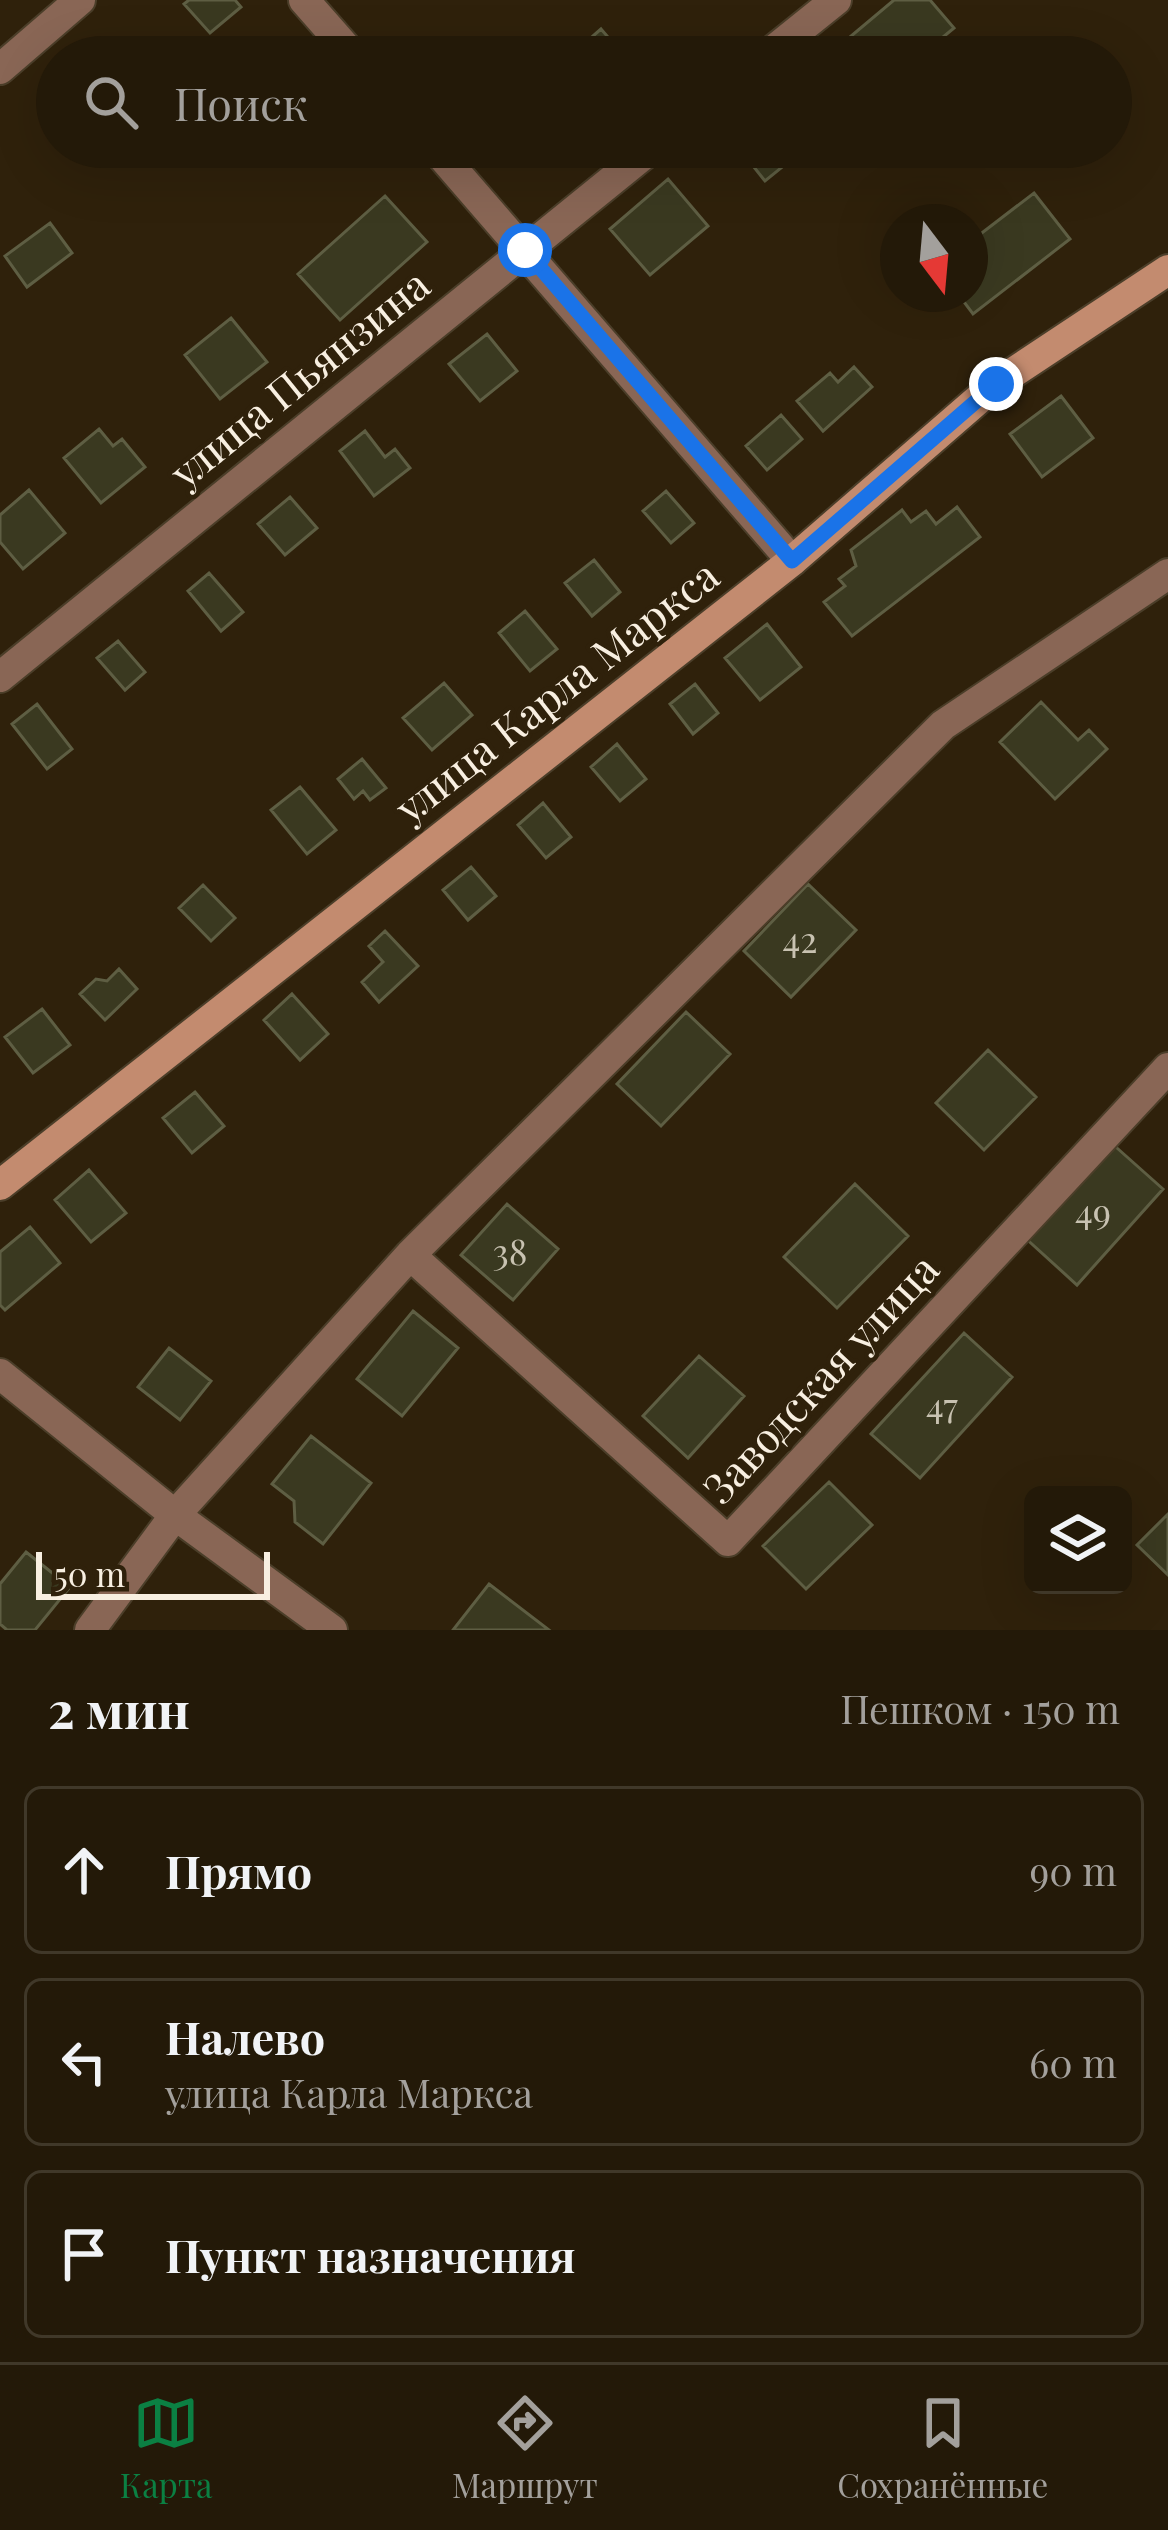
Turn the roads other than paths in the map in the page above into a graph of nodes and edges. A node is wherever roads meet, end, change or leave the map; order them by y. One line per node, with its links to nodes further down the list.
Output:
1 (80, 0): 4 (street)
2 (304, 0): 5 (street)
3 (836, 0): 6 (street)
4 (38, 36)
5 (336, 36)
6 (791, 36)
7 (36, 38): 8 (street)
8 (0, 69)
9 (453, 168): 11 (street)
10 (627, 168): 11 (street, улица Пьянзина)
11 (525, 250): 13 (street); 15 (street, улица Пьянзина)
12 (1168, 270): 13 (street, улица Карла Маркса)
13 (792, 561): 17 (street, улица Карла Маркса)
14 (1168, 574): 18 (street)
15 (0, 676)
16 (1168, 1069): 18 (street, Заводская улица)
17 (0, 1185)
18 (410, 1255): 20 (street)
19 (0, 1375): 20 (street)
20 (175, 1515): 21 (street); 22 (street)
21 (90, 1630)
22 (332, 1630)

